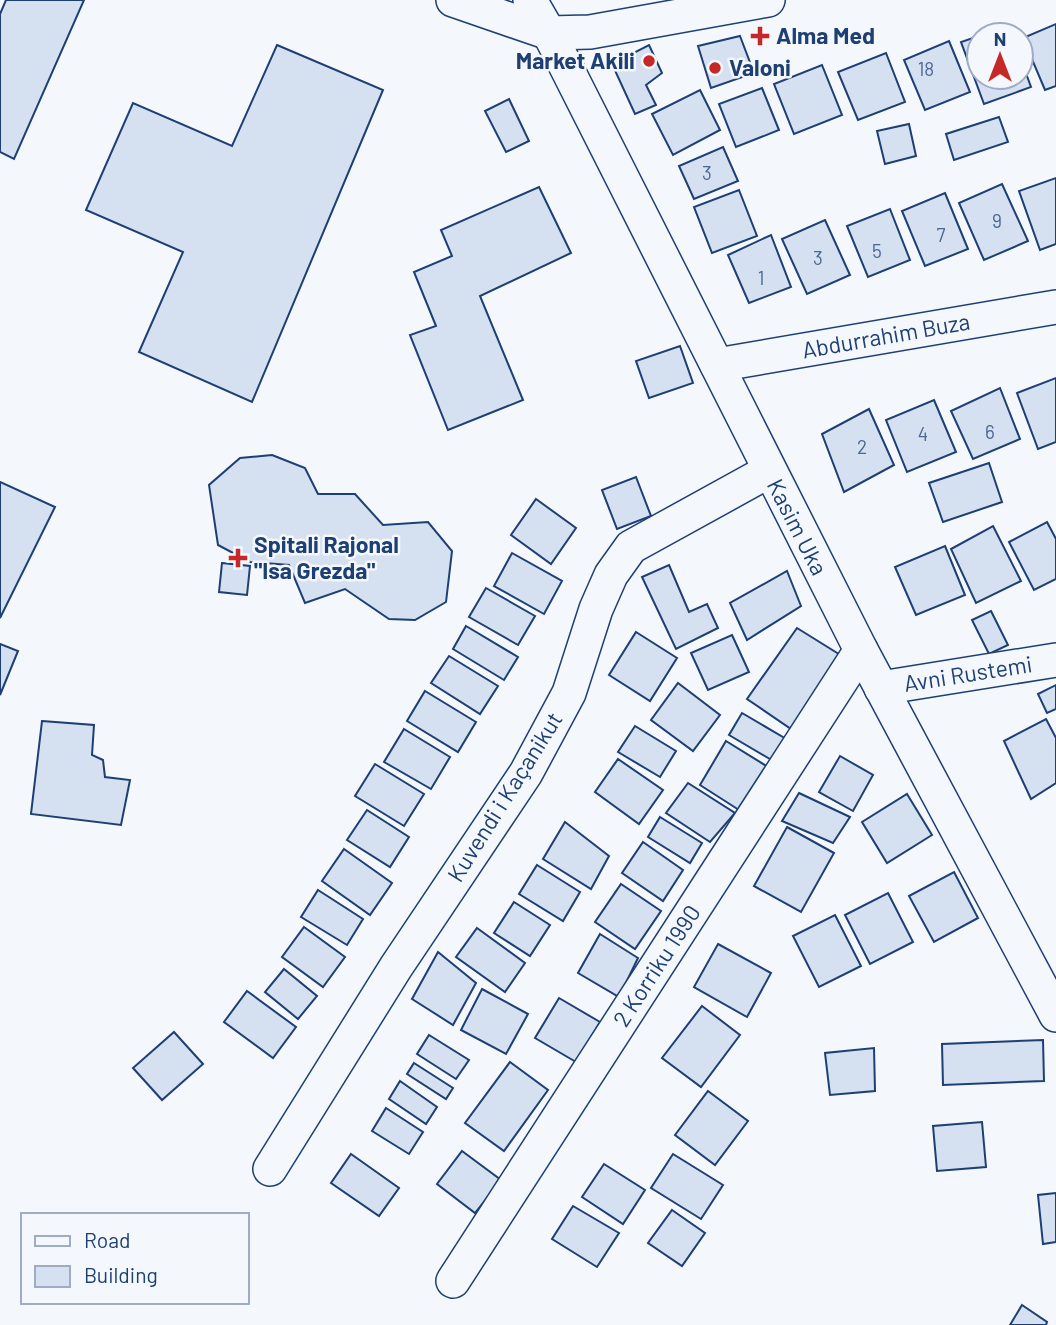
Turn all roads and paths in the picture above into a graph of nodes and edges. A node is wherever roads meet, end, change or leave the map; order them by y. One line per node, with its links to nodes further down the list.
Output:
1 (453, 0): 4 (street)
2 (530, 0): 4 (street, Kasim Uka)
3 (768, 0): 4 (street)
4 (550, 33): 6 (street, Kasim Uka)
5 (1056, 307): 6 (street, Abdurrahim Buza)
6 (717, 365): 7 (street, Kasim Uka)
7 (769, 471): 8 (street, Kasim Uka); 12 (street, Kuvendi i Kaçanikut)
8 (861, 650): 10 (street, Kasim Uka); 13 (street, 2 Korriku 1990)
9 (1056, 660): 10 (street, Avni Rustemi)
10 (881, 688): 11 (street, Kasim Uka)
11 (1056, 1015)
12 (270, 1169)
13 (453, 1281)

